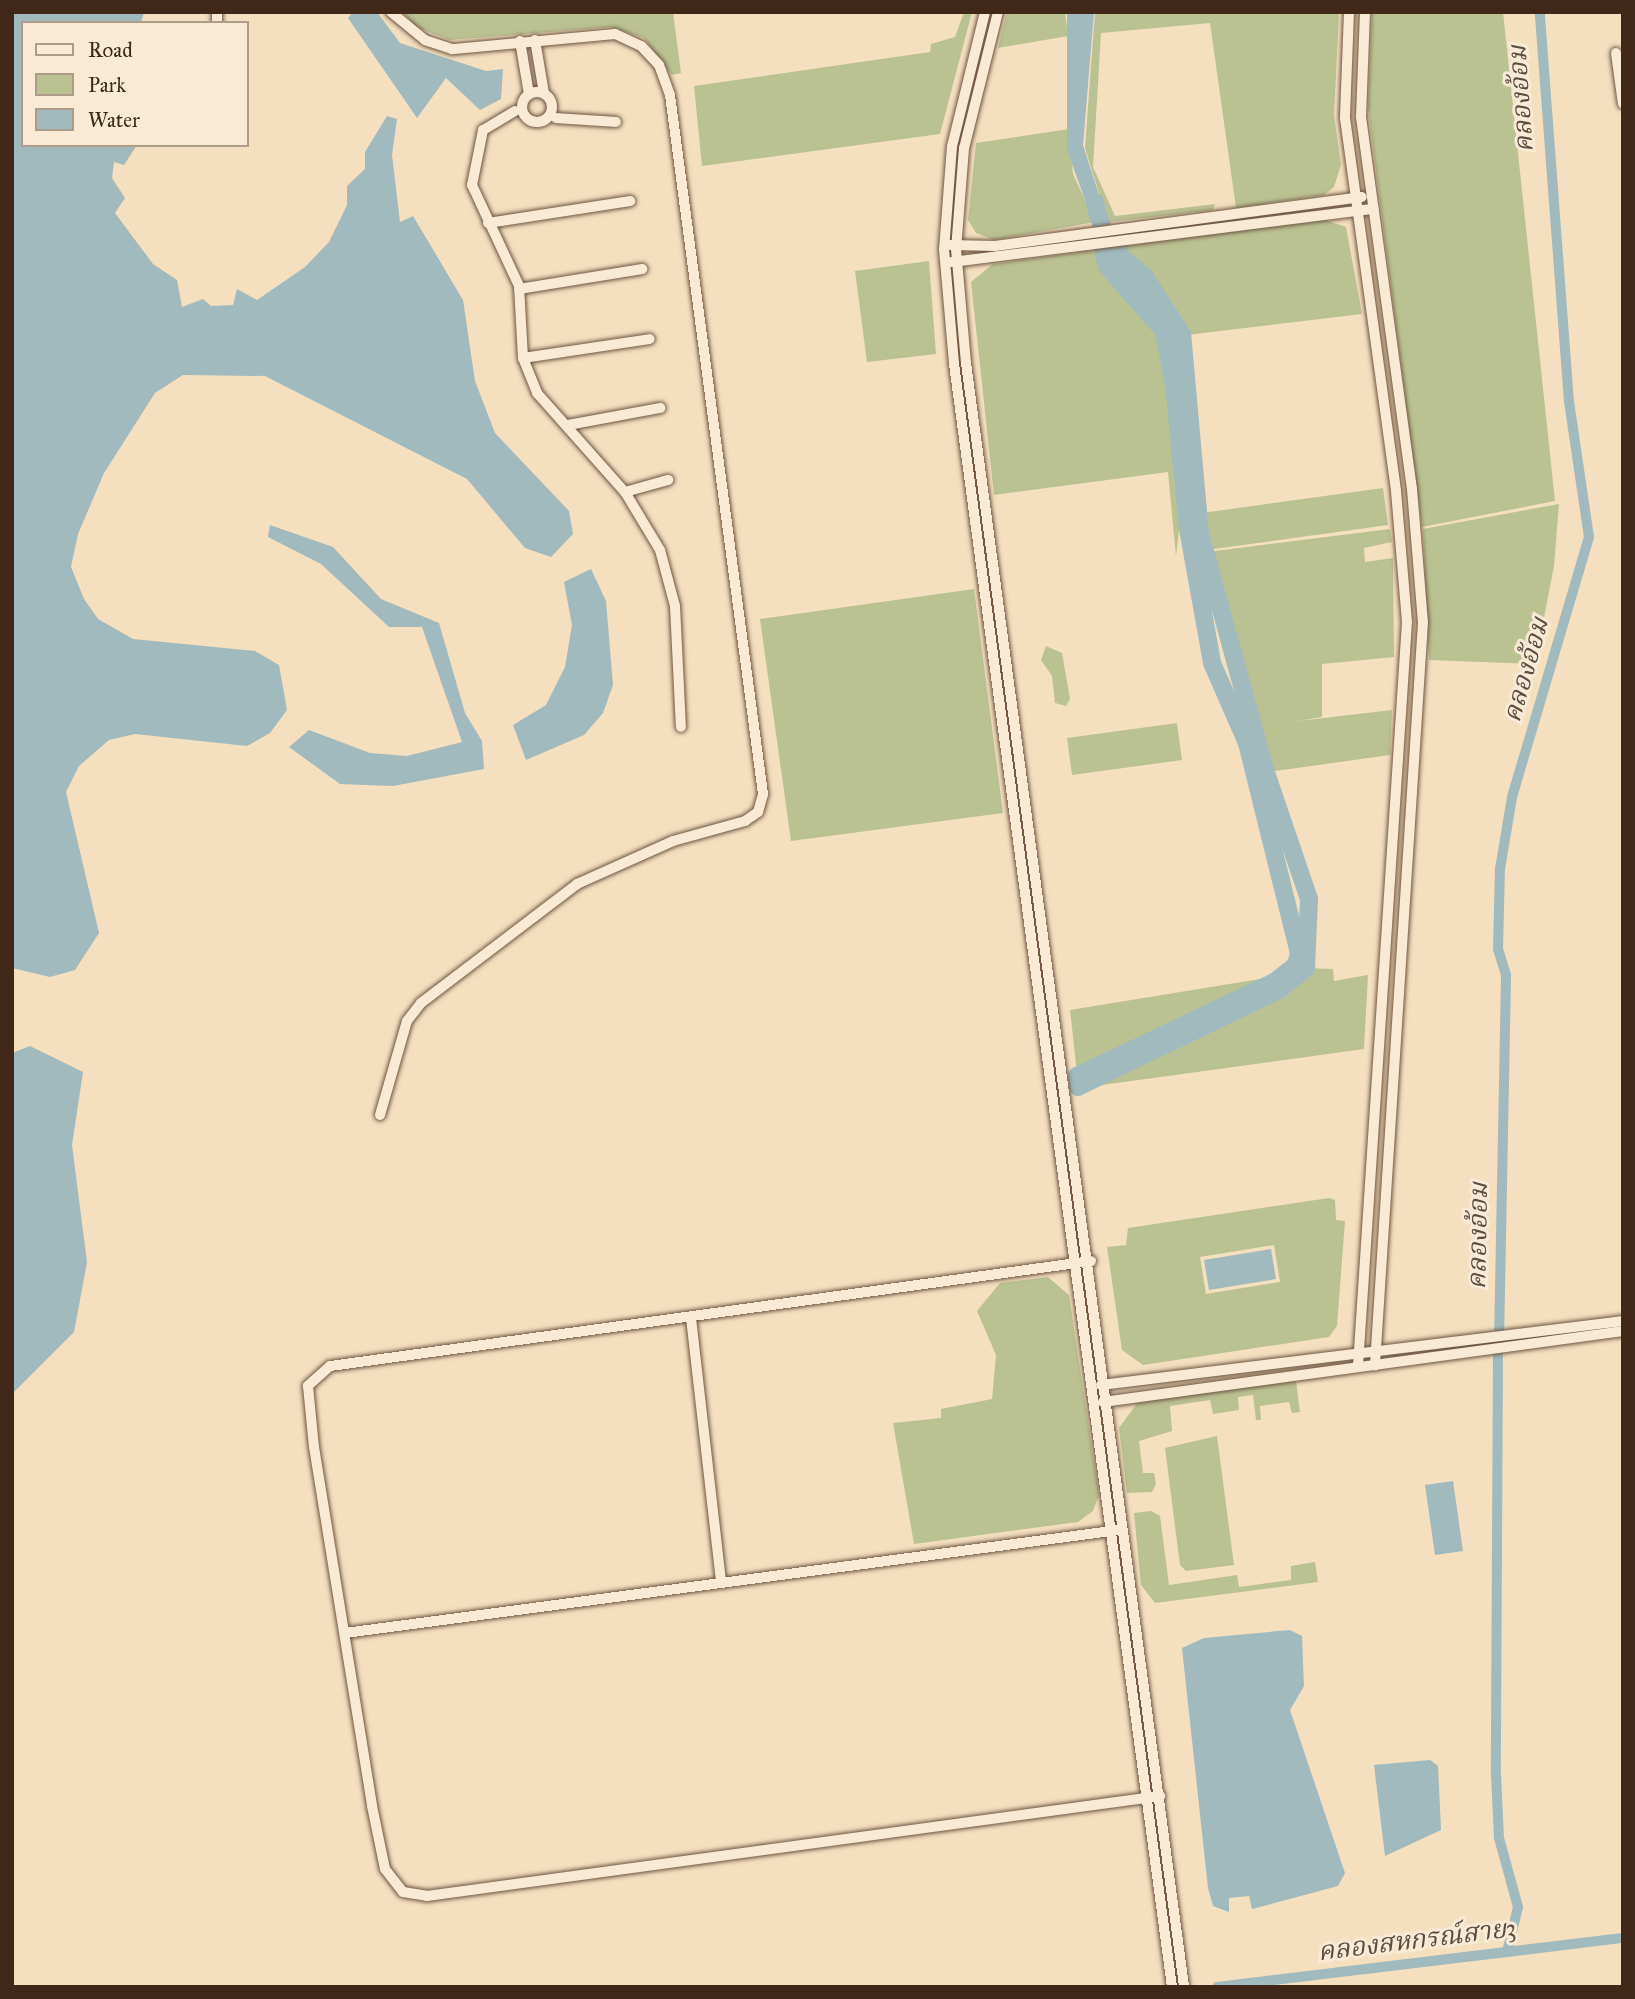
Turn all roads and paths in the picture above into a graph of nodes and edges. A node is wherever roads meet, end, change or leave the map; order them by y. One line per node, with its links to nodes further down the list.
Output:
1 (391, 12): 7 (street)
2 (985, 12): 22 (street)
3 (998, 12): 23 (street)
4 (1349, 12): 15 (street)
5 (1364, 12): 14 (street)
6 (535, 40): 7 (street); 9 (street); 35 (street)
7 (520, 41): 10 (street)
8 (1616, 53): 11 (street)
9 (544, 93): 10 (street); 12 (street)
10 (522, 103): 12 (street); 19 (street)
11 (1623, 104)
12 (551, 119): 13 (street)
13 (616, 122)
14 (1371, 195): 15 (street); 17 (street)
15 (1355, 198): 18 (street); 20 (street)
16 (630, 201): 19 (street)
17 (1374, 209): 18 (street); 42 (street)
18 (1357, 211): 20 (street); 41 (street)
19 (488, 223): 27 (street)
20 (1125, 234): 21 (street)
21 (1096, 238): 23 (street); 24 (street)
22 (944, 245): 23 (street); 25 (street)
23 (957, 245): 24 (street)
24 (957, 261): 25 (street); 36 (street)
25 (945, 263): 37 (street)
26 (642, 269): 27 (street)
27 (519, 289): 29 (street)
28 (650, 339): 29 (street)
29 (523, 358): 31 (street)
30 (660, 408): 31 (street)
31 (568, 425): 33 (street)
32 (668, 480): 33 (street)
33 (625, 492): 34 (street)
34 (681, 727)
35 (380, 1115)
36 (1091, 1261): 37 (street); 45 (street)
37 (1079, 1263): 38 (street); 46 (street)
38 (691, 1318): 51 (street); 52 (street)
39 (1623, 1321): 42 (street)
40 (1623, 1331): 43 (street)
41 (1359, 1350): 42 (street); 44 (street); 45 (street)
42 (1374, 1350): 43 (street)
43 (1375, 1365): 44 (street)
44 (1359, 1366): 47 (street)
45 (1107, 1384): 46 (street); 47 (street)
46 (1094, 1386): 48 (street)
47 (1109, 1401): 48 (street); 49 (street)
48 (1097, 1402): 50 (street)
49 (1125, 1529): 50 (street); 53 (street)
50 (1113, 1531): 51 (street); 54 (street)
51 (721, 1580): 52 (street)
52 (345, 1633): 54 (street)
53 (1160, 1796): 54 (street); 56 (street)
54 (1148, 1798): 55 (street)
55 (1172, 1987)
56 (1184, 1987)

